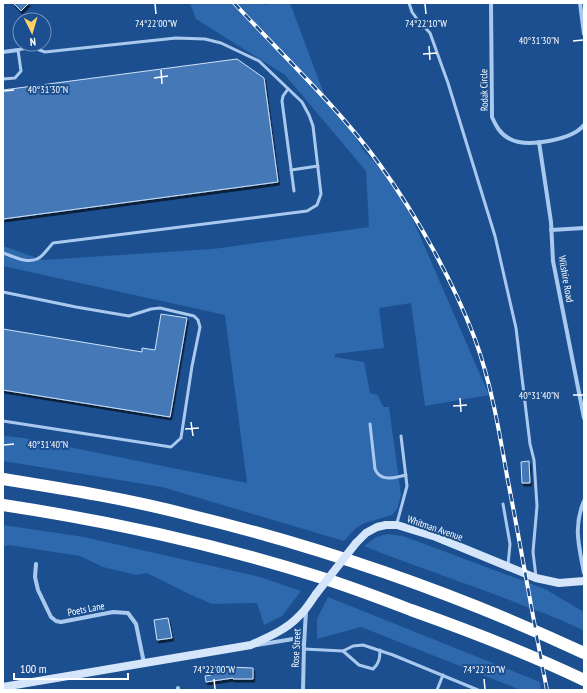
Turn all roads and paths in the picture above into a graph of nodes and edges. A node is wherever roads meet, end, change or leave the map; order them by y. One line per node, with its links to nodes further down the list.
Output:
1 (409, 3): 31 (lane)
2 (491, 3): 10 (street, Rodak Circle)
3 (580, 3): 4 (street)
4 (584, 34)
5 (52, 51): 8 (lane)
6 (18, 52): 7 (lane)
7 (3, 79)
8 (288, 89): 11 (lane); 12 (lane)
9 (584, 124): 10 (street, Rodak Circle)
10 (539, 142): 15 (street, Wilshire Road)
11 (318, 166): 12 (lane); 16 (lane)
12 (291, 170): 13 (lane)
13 (294, 191)
14 (584, 228): 15 (street)
15 (551, 230): 18 (street, Wilshire Road)
16 (3, 253)
17 (3, 292): 19 (lane)
18 (584, 418)
19 (3, 421)
20 (370, 424): 22 (lane)
21 (401, 436): 22 (lane)
22 (406, 475): 27 (lane)
23 (3, 479): 38 (highway)
24 (584, 501): 30 (street)
25 (3, 504): 41 (highway)
26 (503, 504): 29 (lane)
27 (397, 525): 29 (street, Whitman Avenue); 33 (street, Whitman Avenue, bridge)
28 (36, 564): 39 (street, Poets Lane)
29 (508, 567): 31 (street, Whitman Avenue)
30 (584, 573)
31 (536, 578): 32 (street, Whitman Avenue)
32 (584, 581)
33 (307, 607): 34 (street, Whitman Avenue); 35 (street, Rose Street)
34 (250, 644): 35 (street, Whitman Avenue); 39 (street, Whitman Avenue)
35 (304, 647): 37 (lane); 43 (street, Rose Street)
36 (380, 650): 37 (lane); 37 (lane); 40 (lane)
37 (343, 651)
38 (584, 653)
39 (144, 663): 42 (street, Whitman Avenue)
40 (443, 675): 44 (lane); 45 (lane)
41 (584, 680)
42 (3, 687)
43 (303, 690)
44 (437, 690)
45 (478, 690)

